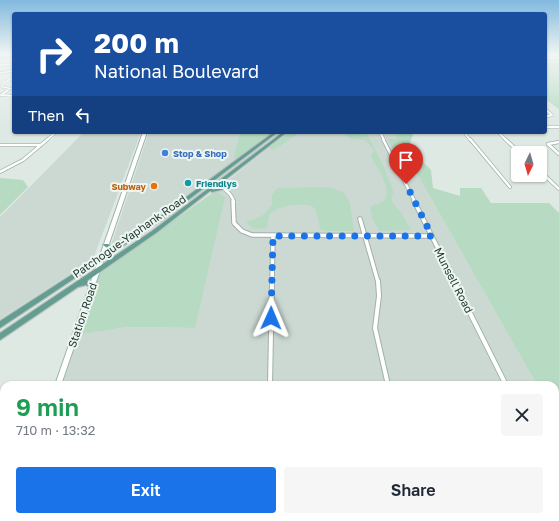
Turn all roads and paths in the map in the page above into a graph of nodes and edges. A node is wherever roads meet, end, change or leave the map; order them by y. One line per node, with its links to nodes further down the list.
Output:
1 (11, 78): 3 (street)
2 (1, 80): 3 (street)
3 (7, 80): 4 (street)
4 (1, 86): 5 (street)
5 (10, 89): 6 (street)
6 (12, 96)
7 (547, 112): 8 (street)
8 (547, 117)
9 (547, 127): 10 (street)
10 (559, 127)
11 (54, 134): 20 (street)
12 (144, 134): 36 (main road, Station Road)
13 (273, 134): 25 (main road, Patchogue-Yaphank Road)
14 (282, 134): 26 (main road, Patchogue-Yaphank Road)
15 (381, 134): 34 (street, Munsell Road)
16 (466, 134): 27 (street)
17 (500, 134): 21 (street)
18 (559, 142): 22 (street)
19 (0, 145): 20 (street)
20 (41, 145): 23 (street)
21 (513, 146)
22 (559, 154)
23 (0, 172)
24 (547, 178): 29 (street)
25 (211, 182): 26 (street); 35 (main road, Patchogue-Yaphank Road)
26 (217, 185): 28 (street); 30 (main road, Patchogue-Yaphank Road)
27 (510, 187)
28 (223, 188): 30 (main road); 32 (street)
29 (559, 189)
30 (201, 197): 38 (main road, Patchogue-Yaphank Road)
31 (360, 219): 33 (street)
32 (273, 236): 33 (street); 44 (street)
33 (365, 236): 34 (street); 45 (street)
34 (432, 236): 46 (street, Munsell Road)
35 (133, 237): 36 (main road); 37 (main road, Patchogue-Yaphank Road)
36 (106, 245): 37 (main road, Station Road)
37 (101, 259): 38 (main road, Station Road); 41 (main road, Patchogue-Yaphank Road)
38 (97, 271): 39 (main road, Station Road); 40 (main road, Patchogue-Yaphank Road)
39 (92, 286): 40 (main road); 43 (main road, Station Road)
40 (72, 288): 42 (main road, Patchogue-Yaphank Road)
41 (0, 325)
42 (0, 337)
43 (59, 381)
44 (270, 381)
45 (387, 381)
46 (504, 381)

